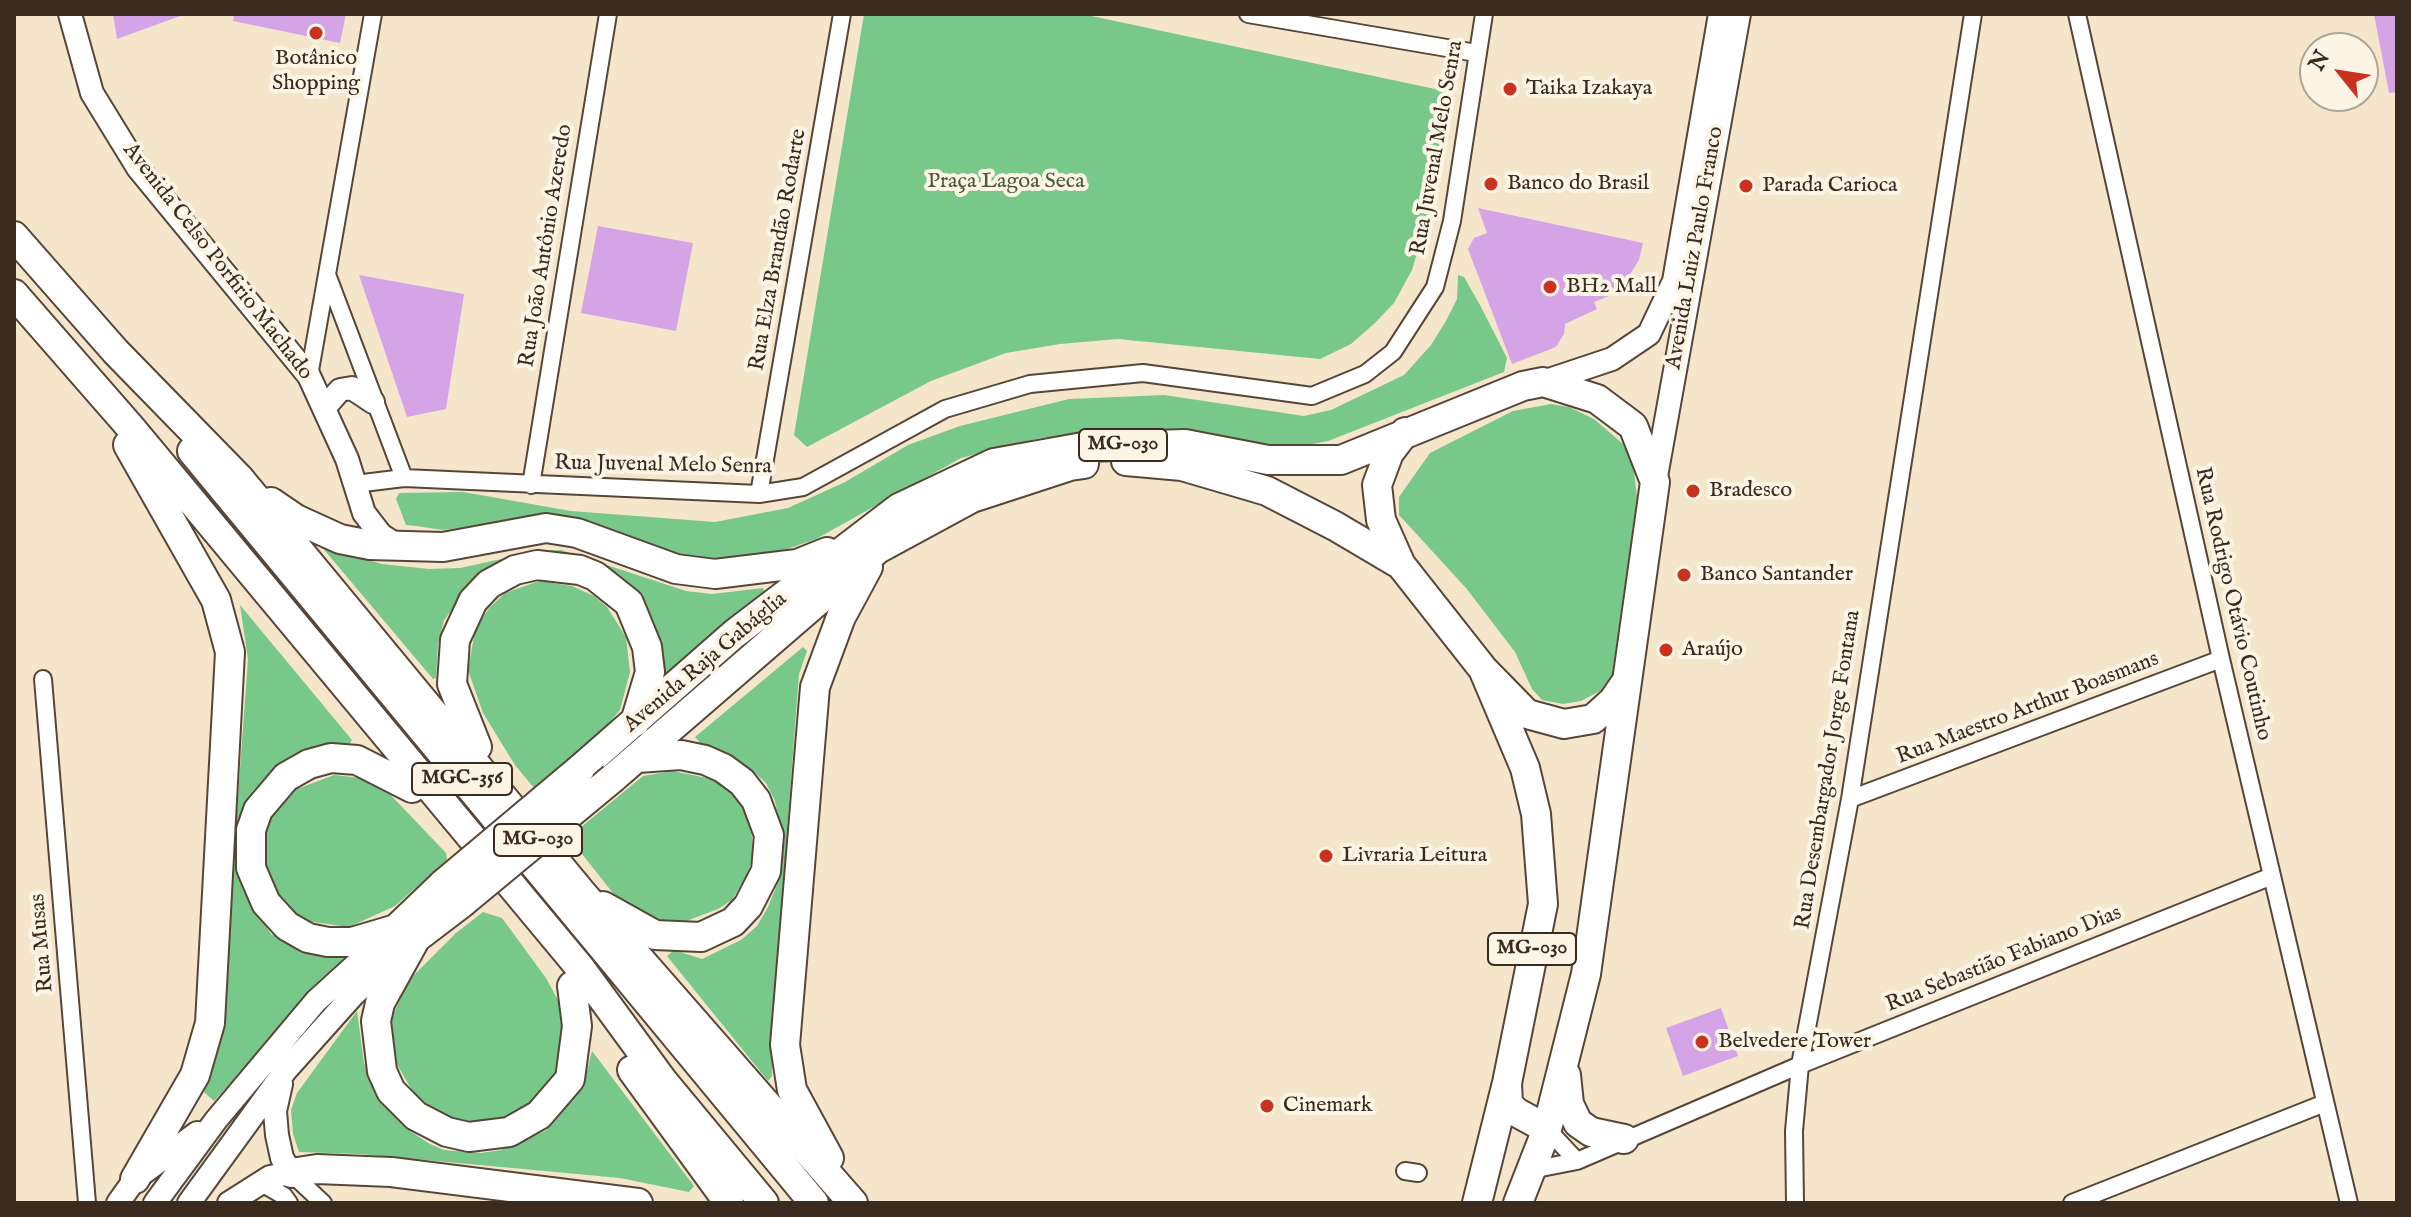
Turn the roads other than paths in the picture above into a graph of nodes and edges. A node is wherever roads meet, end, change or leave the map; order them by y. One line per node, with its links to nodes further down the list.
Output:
1 (70, 14): 17 (street, Avenida Celso Porfirio Machado)
2 (373, 14): 13 (street)
3 (608, 14): 27 (street, Rua João Antônio Azeredo)
4 (842, 14): 28 (street, Rua Elza Brandão Rodarte)
5 (1248, 14): 11 (street)
6 (1484, 14): 11 (street, Rua Juvenal Melo Senra)
7 (1720, 14): 18 (street, Avenida Luiz Paulo Franco)
8 (1739, 14): 25 (street, Avenida Luiz Paulo Franco)
9 (1973, 14): 42 (street, Rua Desembargador Jorge Fontana)
10 (2077, 14): 34 (street, Rua Rodrigo Otávio Coutinho)
11 (1476, 53): 28 (street, Rua Juvenal Melo Senra)
12 (14, 236): 16 (highway, MGC-356)
13 (327, 275): 17 (street); 19 (street)
14 (14, 294): 72 (highway, MGC-356)
15 (14, 314): 22 (highway, MGC-356)
16 (116, 352): 23 (highway, MGC-356); 73 (highway, MGC-356)
17 (309, 376): 20 (street, Avenida Celso Porfirio Machado)
18 (1543, 382): 21 (highway, MG-030); 25 (highway, MG-030)
19 (373, 402): 20 (street); 24 (street)
20 (325, 407): 26 (street, Avenida Celso Porfirio Machado)
21 (1407, 431): 31 (highway, Avenida Raja Gabáglia / MG-030); 33 (highway)
22 (128, 445): 41 (highway, MGC-356); 60 (highway)
23 (239, 478): 30 (highway); 40 (highway, MGC-356)
24 (404, 478): 26 (street, Rua Juvenal Melo Senra); 27 (street, Rua Juvenal Melo Senra)
25 (1655, 482): 36 (highway, MG-030)
26 (355, 484): 29 (street, Avenida Celso Porfirio Machado)
27 (531, 485): 28 (street, Rua Juvenal Melo Senra)
28 (759, 494)
29 (364, 513): 30 (street); 32 (street, Avenida Celso Porfirio Machado)
30 (340, 539): 32 (highway)
31 (866, 545): 32 (highway); 33 (highway, Avenida Raja Gabáglia / MG-030); 38 (highway, Avenida Raja Gabáglia / MG-030); 39 (highway, Avenida Raja Gabáglia / MG-030); 74 (highway)
32 (400, 547)
33 (1401, 565): 35 (highway, MG-030)
34 (2221, 659): 42 (street, Rua Maestro Arthur Boasmans); 43 (street, Rua Rodrigo Otávio Coutinho)
35 (1483, 669): 36 (highway); 51 (highway, MG-030)
36 (1629, 678): 48 (highway, MG-030)
37 (43, 679): 62 (street, Rua Musas)
38 (634, 724): 40 (highway); 45 (highway, Avenida Raja Gabáglia / MG-030, bridge)
39 (637, 758): 44 (highway); 45 (highway, Avenida Raja Gabáglia / MG-030, bridge)
40 (497, 787): 44 (highway, MGC-356)
41 (412, 788): 46 (highway); 47 (highway, MGC-356)
42 (1850, 799): 49 (street, Rua Desembargador Jorge Fontana)
43 (2272, 876): 49 (street, Rua Sebastião Fabiano Dias); 52 (street, Rua Rodrigo Otávio Coutinho)
44 (581, 892): 74 (highway, MGC-356)
45 (453, 893): 46 (highway, Avenida Raja Gabáglia / MG-030)
46 (406, 934): 47 (highway); 50 (street, Avenida Raja Gabáglia); 53 (street, Avenida Raja Gabáglia)
47 (572, 986): 71 (highway, MGC-356)
48 (1565, 1057): 54 (highway, MG-030); 55 (highway)
49 (1800, 1065): 55 (street, Rua Sebastião Fabiano Dias); 77 (street, Rua Desembargador Jorge Fontana)
50 (285, 1071): 56 (street, Avenida Raja Gabáglia); 59 (street)
51 (1507, 1083): 54 (highway); 75 (highway, MG-030)
52 (2325, 1103): 78 (street); 79 (street, Rua Rodrigo Otávio Coutinho)
53 (216, 1120): 60 (street); 64 (street, Avenida Raja Gabáglia)
54 (1547, 1129): 57 (street); 58 (highway, MG-030)
55 (1624, 1139): 57 (street, Rua Sebastião Fabiano Dias)
56 (234, 1141): 65 (street); 66 (street)
57 (1577, 1161): 58 (street, Rua Sebastião Fabiano Dias)
58 (1531, 1170): 76 (highway, MG-030)
59 (291, 1173): 61 (street); 69 (street); 70 (highway)
60 (135, 1179): 63 (street)
61 (260, 1182): 67 (street); 68 (street)
62 (87, 1203)
63 (118, 1203)
64 (155, 1203)
65 (189, 1203)
66 (203, 1203)
67 (229, 1203)
68 (289, 1203)
69 (323, 1203)
70 (638, 1203)
71 (729, 1203)
72 (764, 1203)
73 (814, 1203)
74 (854, 1203)
75 (1477, 1203)
76 (1518, 1203)
77 (1795, 1203)
78 (2072, 1203)
79 (2349, 1203)

